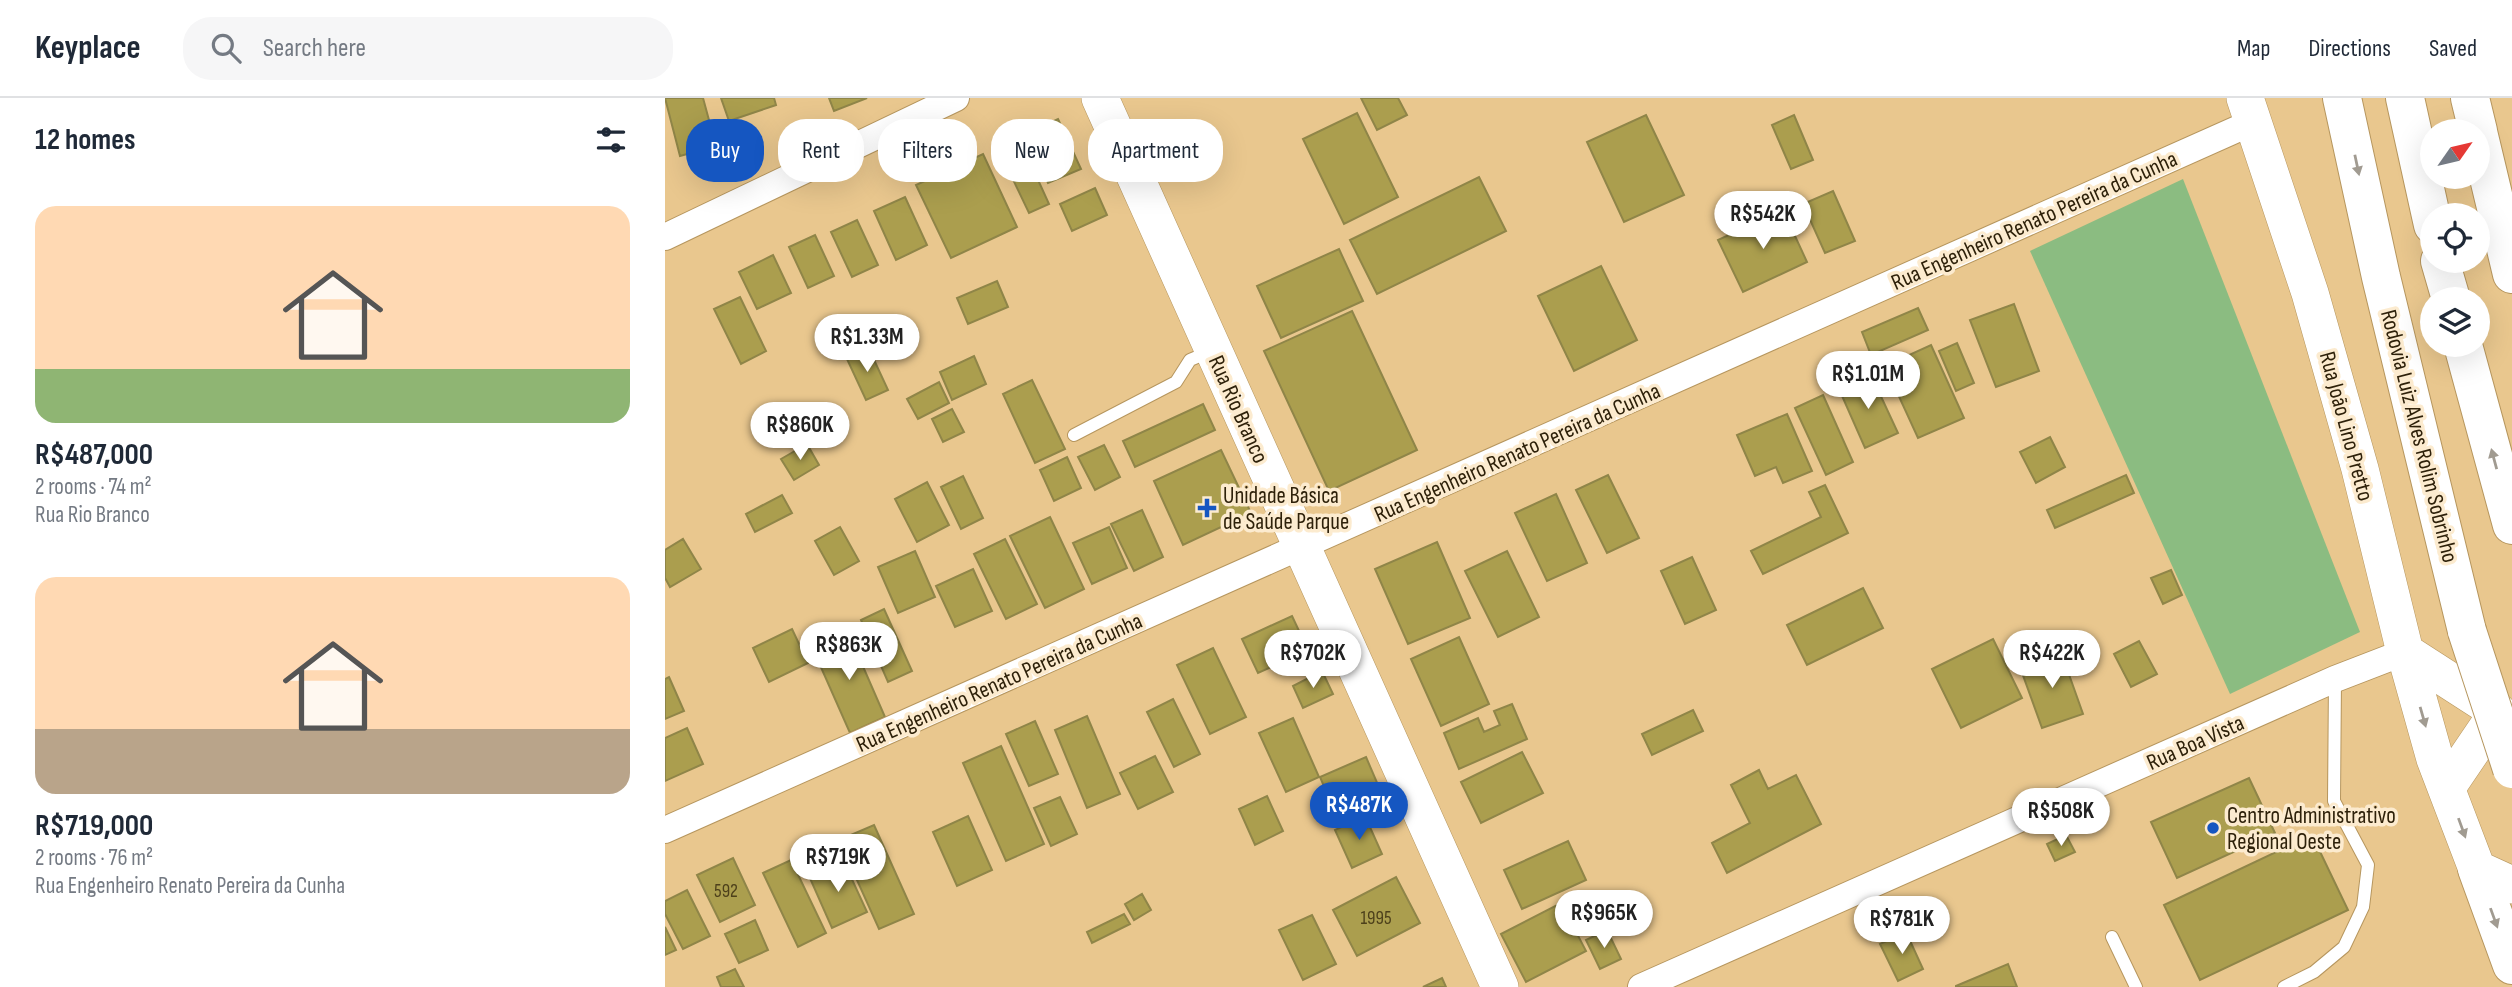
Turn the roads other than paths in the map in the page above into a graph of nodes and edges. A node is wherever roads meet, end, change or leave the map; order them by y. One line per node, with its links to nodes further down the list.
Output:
1 (956, 98): 10 (street)
2 (1100, 98): 12 (street, Rua Rio Branco)
3 (2342, 98): 20 (highway, Rodovia Luiz Alves Rolim Sobrinho, one-way to 20, bridge)
4 (2405, 98): 9 (highway)
5 (2470, 98): 7 (highway)
6 (2249, 110): 16 (street, Rua Engenheiro Renato Pereira da Cunha); 17 (street, Rua João Lino Pretto)
7 (2475, 119)
8 (2490, 182): 11 (highway)
9 (2428, 203)
10 (665, 237)
11 (2512, 274)
12 (1212, 350): 14 (lane); 16 (street, Rua Rio Branco)
13 (2466, 357): 15 (highway, one-way to 13)
14 (1074, 435)
15 (2512, 525)
16 (1302, 548): 22 (street, Rua Engenheiro Renato Pereira da Cunha); 27 (street, Rua Rio Branco)
17 (2405, 652): 18 (street, Rua Boa Vista); 19 (street); 21 (street, one-way to 21)
18 (2335, 679): 28 (street, Rua Boa Vista); 30 (lane)
19 (2505, 711): 21 (street)
20 (2512, 769)
21 (2447, 787): 23 (street, one-way to 23)
22 (665, 830)
23 (2477, 869): 24 (street); 26 (highway, one-way to 26)
24 (2512, 885)
25 (2112, 937): 29 (lane)
26 (2512, 965)
27 (1500, 987)
28 (1641, 987)
29 (2136, 987)
30 (2284, 987)

